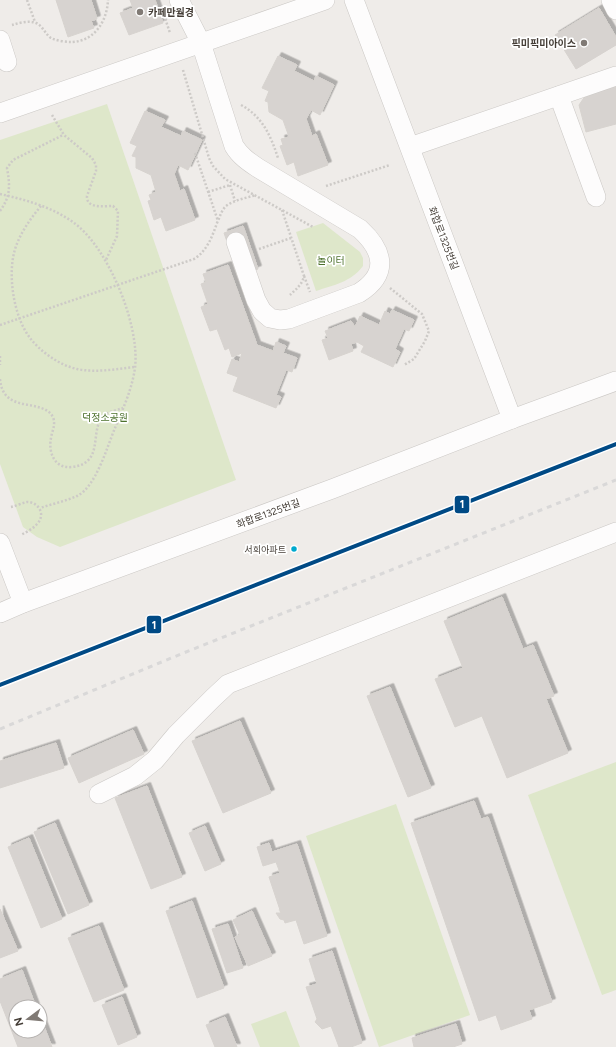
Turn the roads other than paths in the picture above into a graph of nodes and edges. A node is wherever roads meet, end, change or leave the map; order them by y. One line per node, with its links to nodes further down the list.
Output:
1 (179, 0): 7 (street)
2 (325, 0): 7 (street)
3 (354, 0): 12 (street, 화합로1325번길)
4 (611, 0): 5 (street)
5 (616, 10)
6 (6, 33): 8 (street)
7 (201, 43): 11 (street); 14 (street)
8 (7, 62)
9 (616, 76): 10 (street)
10 (559, 96): 12 (street); 13 (street)
11 (0, 113)
12 (410, 147): 16 (street, 화합로1325번길)
13 (596, 197)
14 (236, 242)
15 (616, 381): 16 (street, 화합로1325번길)
16 (512, 419): 19 (street, 화합로1325번길)
17 (616, 532): 21 (street)
18 (0, 543): 19 (street)
19 (23, 603): 20 (street, 화합로1325번길)
20 (0, 613)
21 (99, 794)

